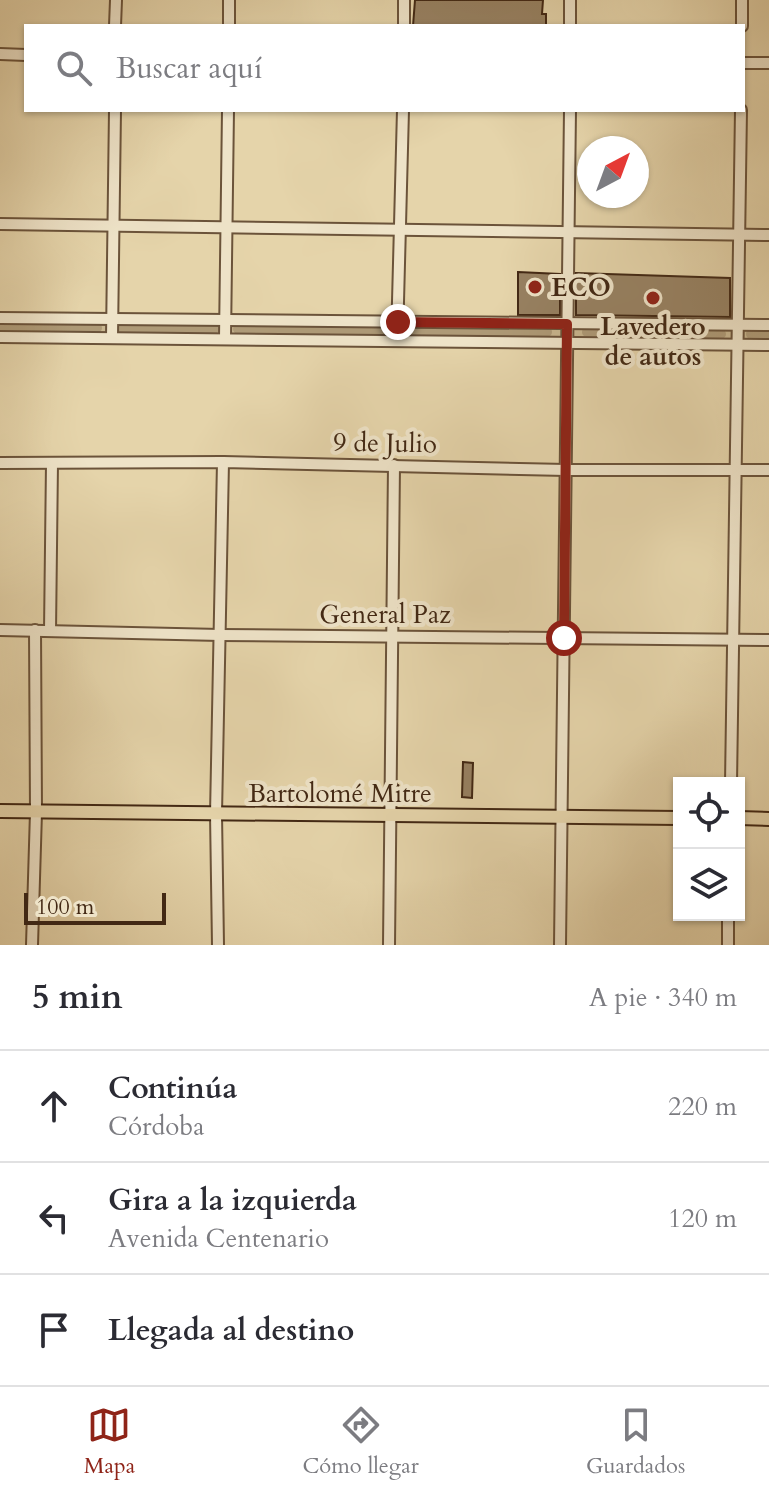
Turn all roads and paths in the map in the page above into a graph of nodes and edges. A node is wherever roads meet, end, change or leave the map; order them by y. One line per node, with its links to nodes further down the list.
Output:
1 (116, 0): 6 (street)
2 (229, 0): 7 (street)
3 (404, 0): 8 (street)
4 (570, 0): 9 (street)
5 (742, 0): 10 (street)
6 (115, 24)
7 (229, 24)
8 (404, 24)
9 (570, 24)
10 (742, 24)
11 (0, 54): 12 (street)
12 (24, 55)
13 (745, 63): 14 (street)
14 (769, 63)
15 (115, 112): 21 (street)
16 (228, 112): 22 (street)
17 (403, 112): 23 (street)
18 (570, 112): 24 (street)
19 (741, 112): 25 (street)
20 (0, 224): 21 (street)
21 (114, 226): 22 (street); 28 (street)
22 (227, 227): 23 (street); 29 (street)
23 (401, 230): 24 (street); 30 (street)
24 (568, 232): 25 (street); 31 (street)
25 (740, 234): 26 (street); 32 (street)
26 (769, 235)
27 (0, 318): 28 (street)
28 (113, 319): 29 (street); 35 (street)
29 (225, 320): 30 (street); 36 (street)
30 (398, 322): 31 (street); 37 (street)
31 (567, 324): 32 (street); 38 (street)
32 (739, 325): 33 (street); 39 (street)
33 (769, 325)
34 (0, 337): 35 (street)
35 (112, 337): 36 (street)
36 (225, 338): 37 (street)
37 (397, 340): 38 (street)
38 (567, 342): 39 (street); 46 (street)
39 (739, 344): 40 (street); 45 (street)
40 (769, 345)
41 (223, 462): 43 (street, 9 de Julio); 44 (street, 9 de Julio); 51 (street)
42 (0, 463): 43 (street, 9 de Julio)
43 (52, 463): 50 (street)
44 (394, 465): 46 (street, 9 de Julio); 52 (street)
45 (734, 469): 46 (street, 9 de Julio); 47 (street, 9 de Julio); 54 (street)
46 (566, 470): 53 (street)
47 (769, 470)
48 (0, 630): 49 (street, General Paz)
49 (35, 630): 50 (street, General Paz); 58 (street)
50 (50, 631): 51 (street, General Paz)
51 (220, 635): 52 (street, General Paz); 59 (street)
52 (394, 636): 53 (street, General Paz); 60 (street)
53 (564, 638): 54 (street, General Paz); 61 (street)
54 (734, 639): 55 (street, General Paz); 56 (street)
55 (769, 640)
56 (731, 777)
57 (0, 811): 58 (main road, Bartolomé Mitre)
58 (36, 812): 59 (main road, Bartolomé Mitre); 66 (street)
59 (216, 814): 60 (main road, Bartolomé Mitre); 67 (street)
60 (389, 816): 61 (main road, Bartolomé Mitre); 68 (street)
61 (560, 816): 62 (main road, Bartolomé Mitre); 69 (street)
62 (673, 818)
63 (745, 818): 64 (main road)
64 (769, 819)
65 (728, 921): 70 (street)
66 (32, 945)
67 (218, 945)
68 (389, 945)
69 (560, 945)
70 (728, 945)

